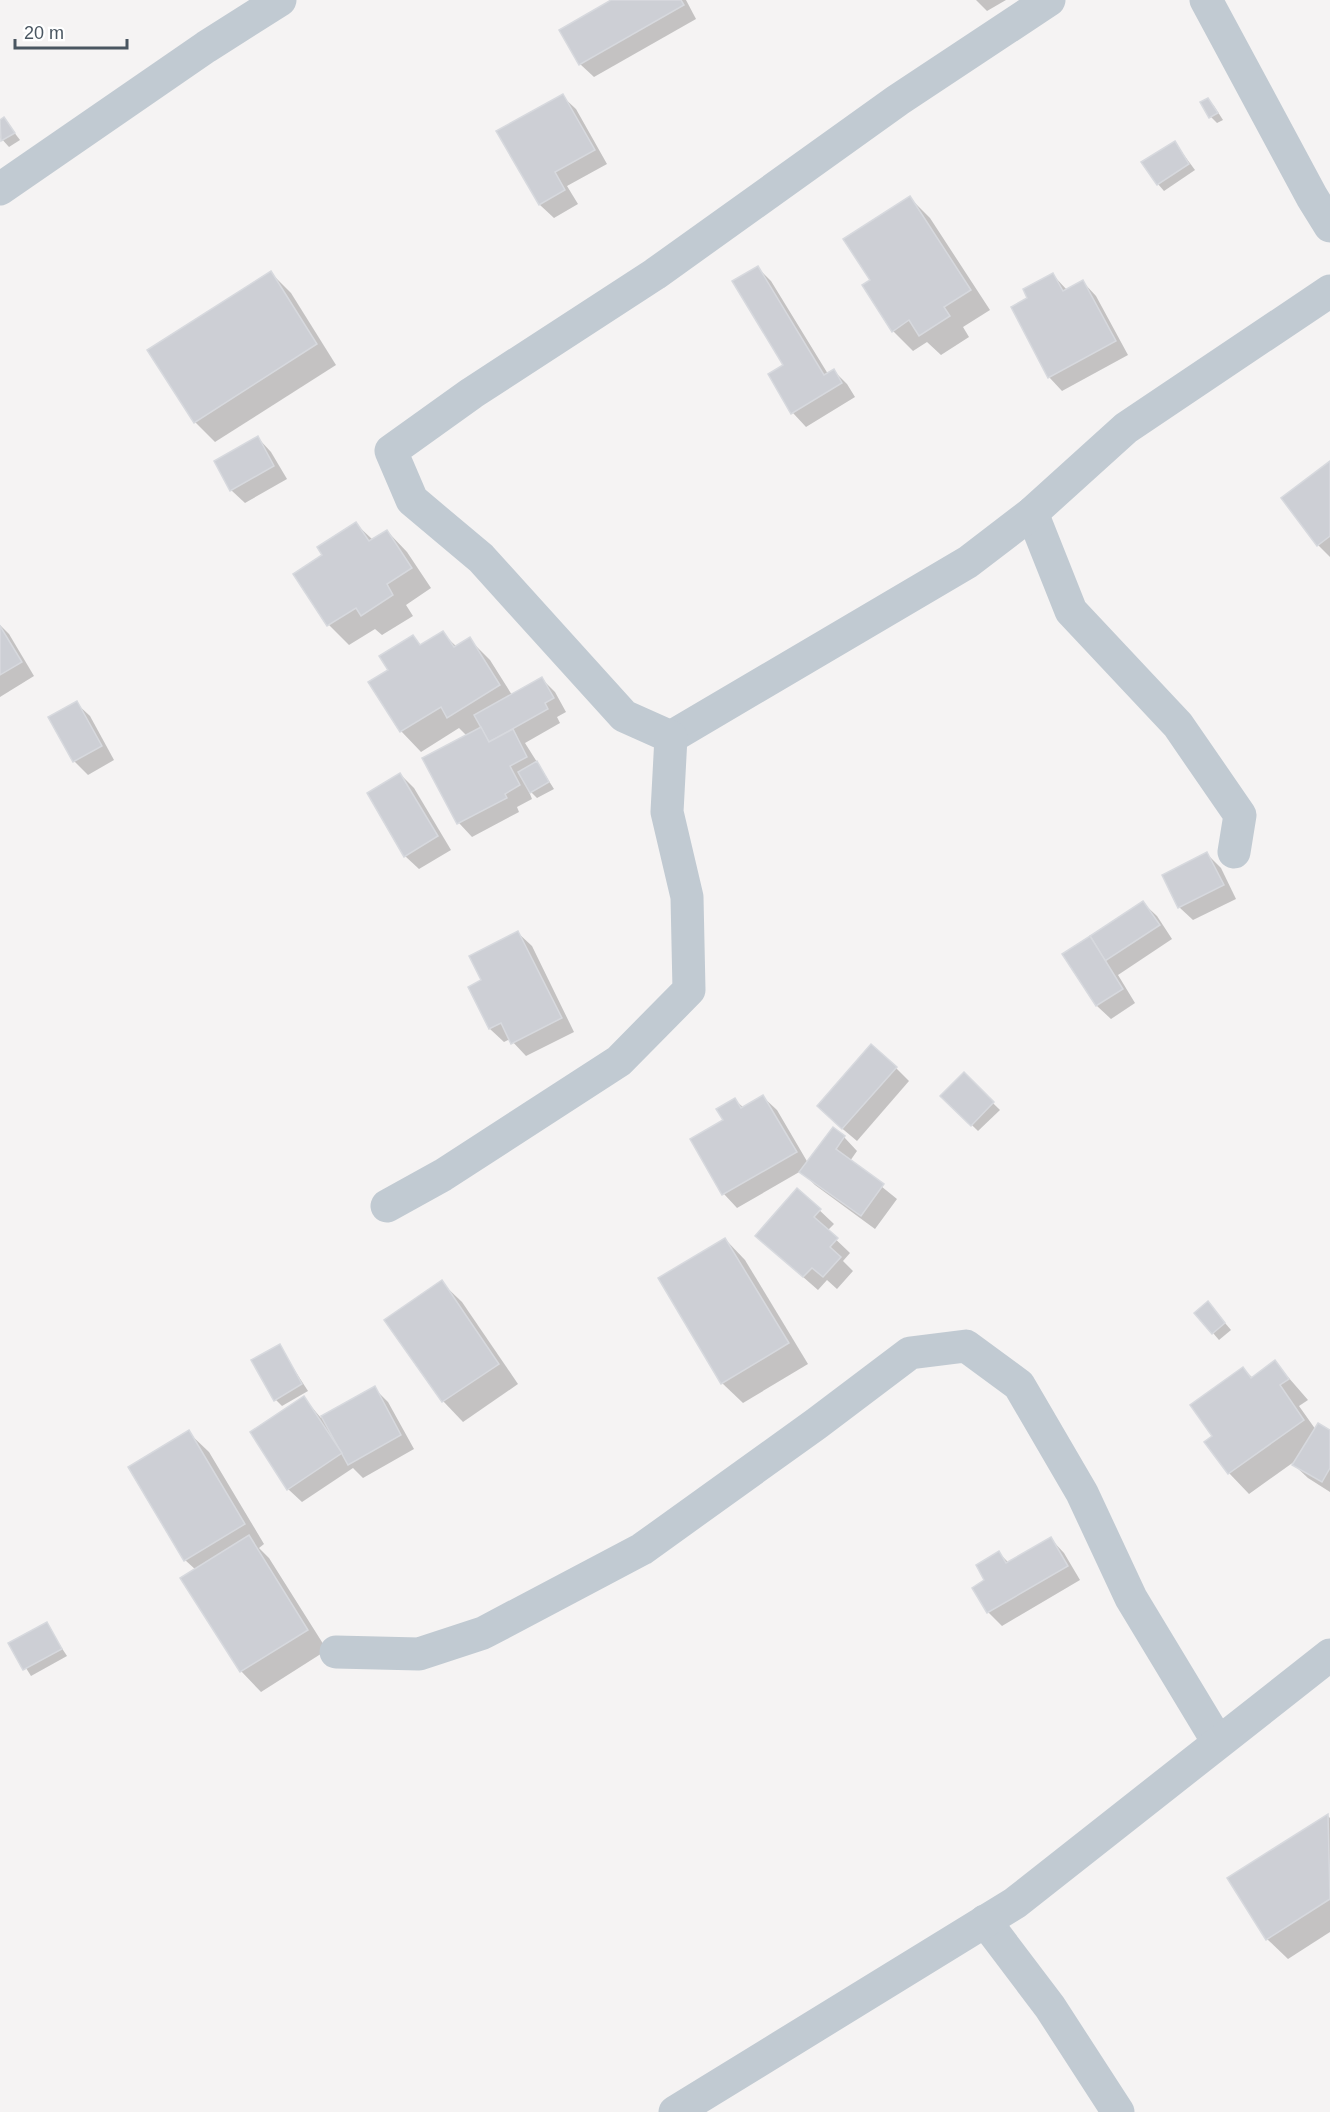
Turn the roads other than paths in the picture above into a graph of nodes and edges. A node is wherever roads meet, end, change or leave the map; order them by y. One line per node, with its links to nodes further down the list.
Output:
1 (280, 0): 4 (street)
2 (1049, 0): 8 (street)
3 (1206, 0): 5 (street)
4 (0, 189)
5 (1330, 226)
6 (1330, 291): 7 (street)
7 (1032, 513): 8 (street); 9 (street)
8 (671, 737): 10 (street)
9 (1234, 852)
10 (387, 1206)
11 (336, 1653): 13 (street)
12 (1330, 1655): 13 (street)
13 (1218, 1742): 14 (street)
14 (985, 1921): 15 (street); 16 (street)
15 (675, 2112)
16 (1118, 2112)

